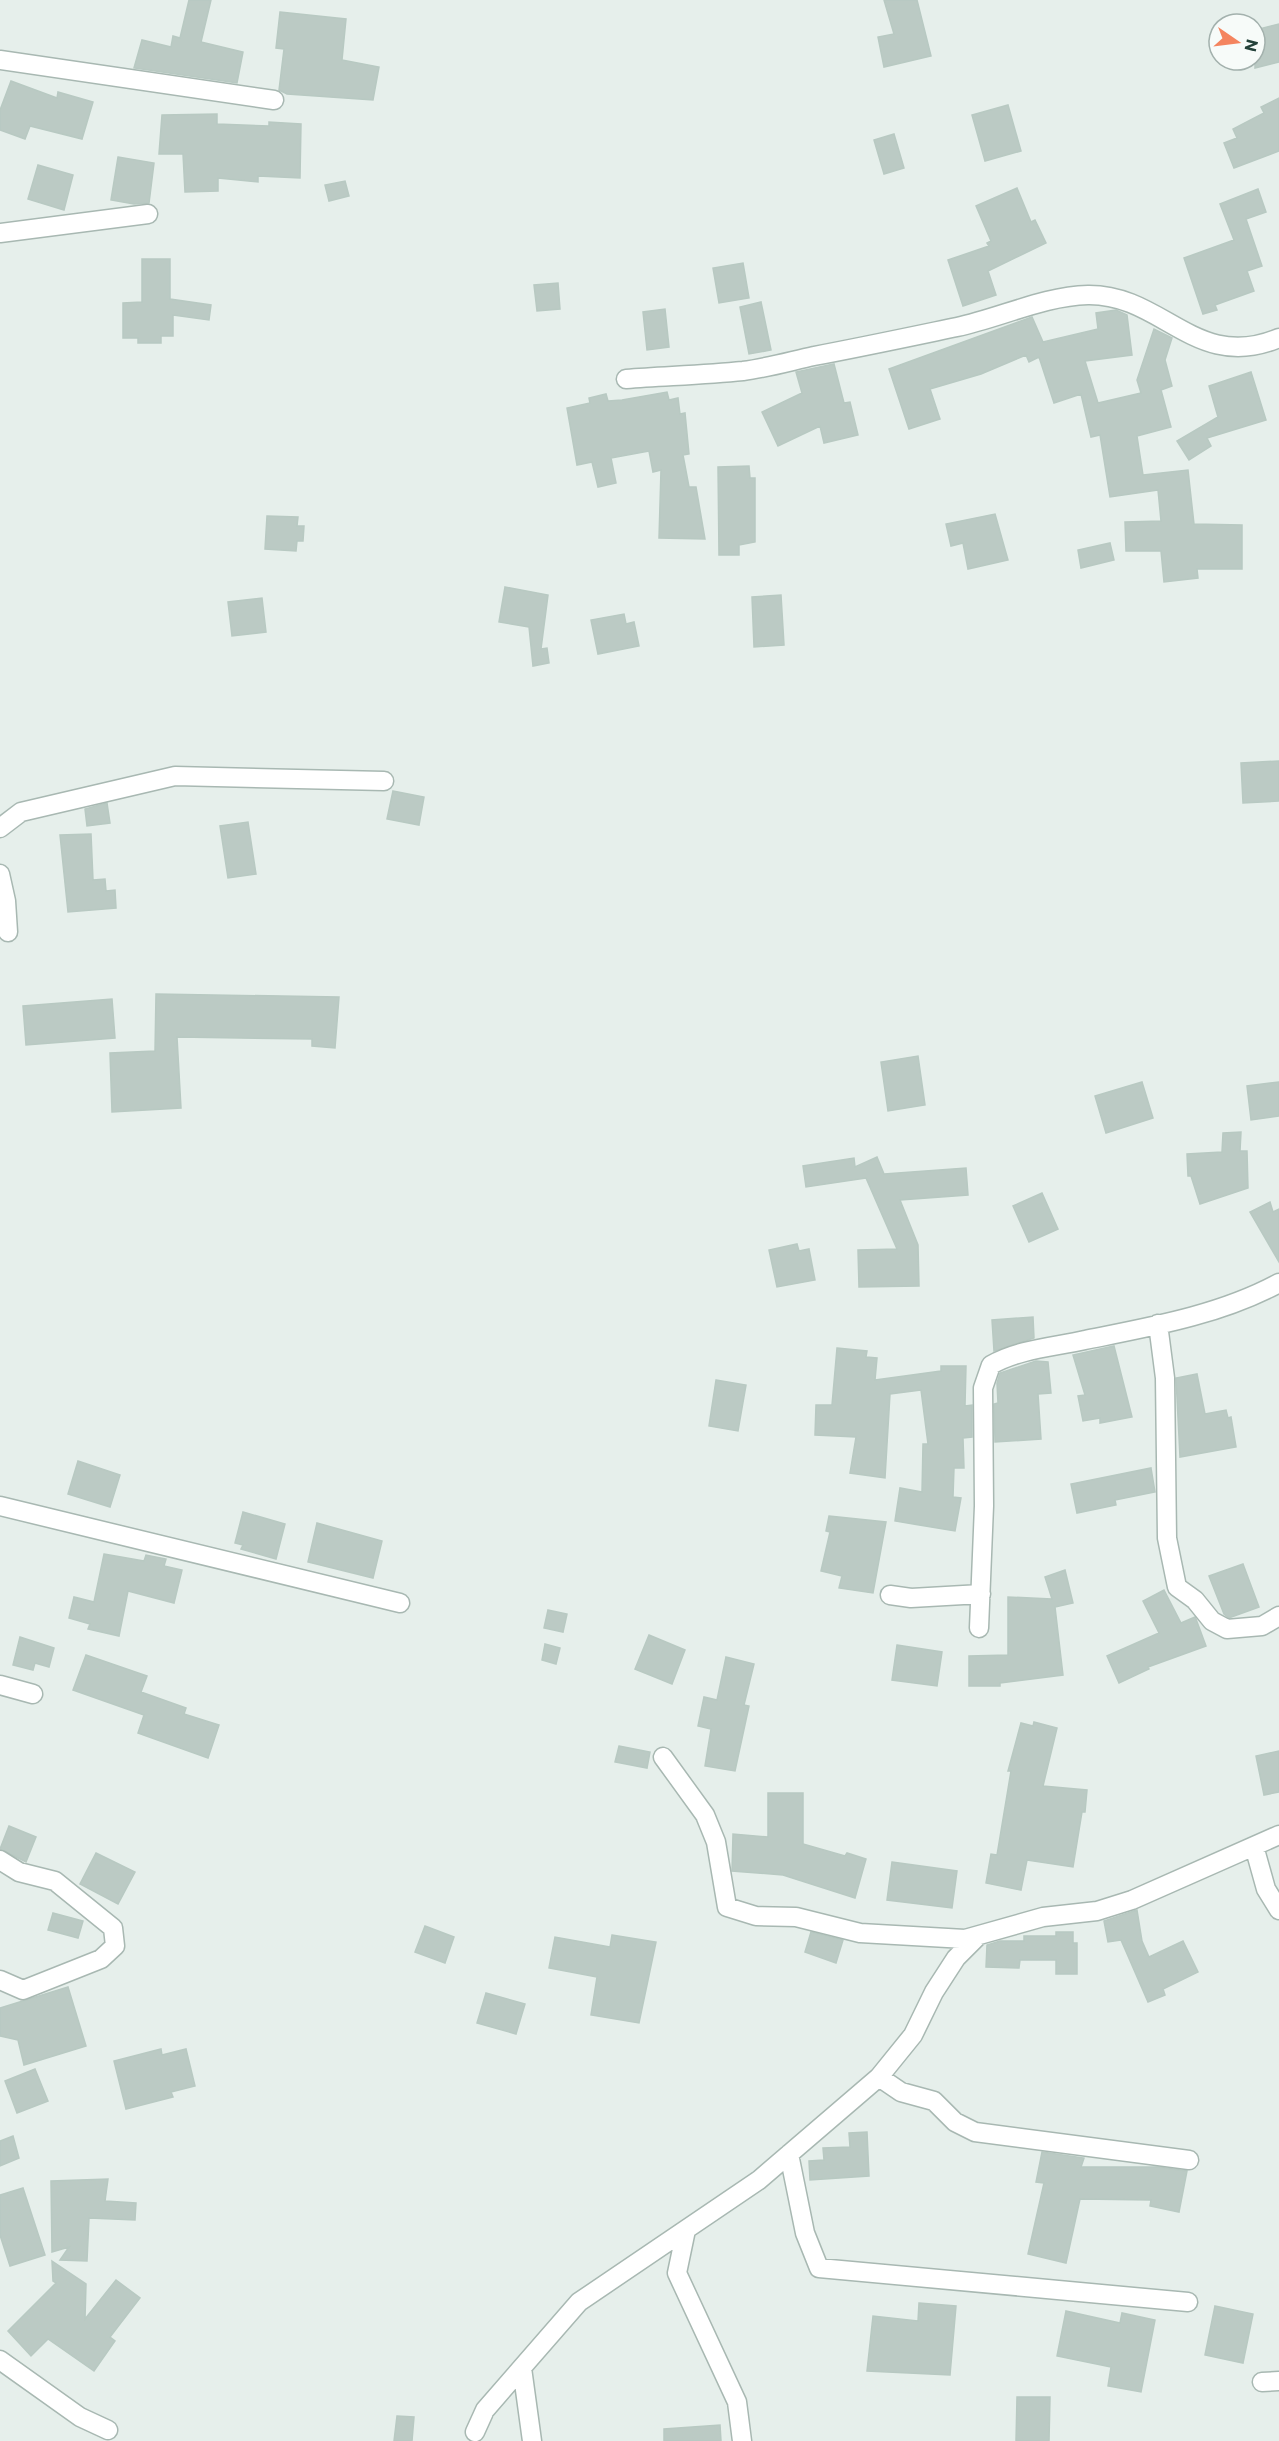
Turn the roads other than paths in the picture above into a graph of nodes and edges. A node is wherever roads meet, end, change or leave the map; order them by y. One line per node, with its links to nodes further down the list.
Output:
1 (0, 60): 2 (street)
2 (274, 100)
3 (148, 214): 4 (street)
4 (0, 232)
5 (1279, 338): 6 (street)
6 (626, 379)
7 (384, 780): 8 (street)
8 (0, 828)
9 (0, 874): 10 (street)
10 (8, 932)
11 (1279, 1283): 12 (street)
12 (1158, 1323): 14 (street); 17 (street)
13 (0, 1506): 16 (street)
14 (981, 1594): 15 (street); 18 (street)
15 (890, 1595)
16 (400, 1603)
17 (1279, 1616)
18 (980, 1628)
19 (0, 1685): 20 (street)
20 (33, 1694)
21 (663, 1757): 26 (street)
22 (1279, 1835): 23 (street)
23 (1254, 1846): 25 (street); 26 (street)
24 (0, 1860): 27 (street)
25 (1279, 1910)
26 (978, 1936): 28 (street)
27 (0, 1980)
28 (879, 2077): 29 (street); 30 (street)
29 (789, 2154): 31 (street); 32 (street)
30 (1189, 2160)
31 (686, 2230): 34 (street); 38 (street)
32 (1188, 2302)
33 (0, 2360): 35 (street)
34 (522, 2368): 36 (street); 37 (street)
35 (108, 2430)
36 (475, 2432)
37 (532, 2441)
38 (742, 2441)

